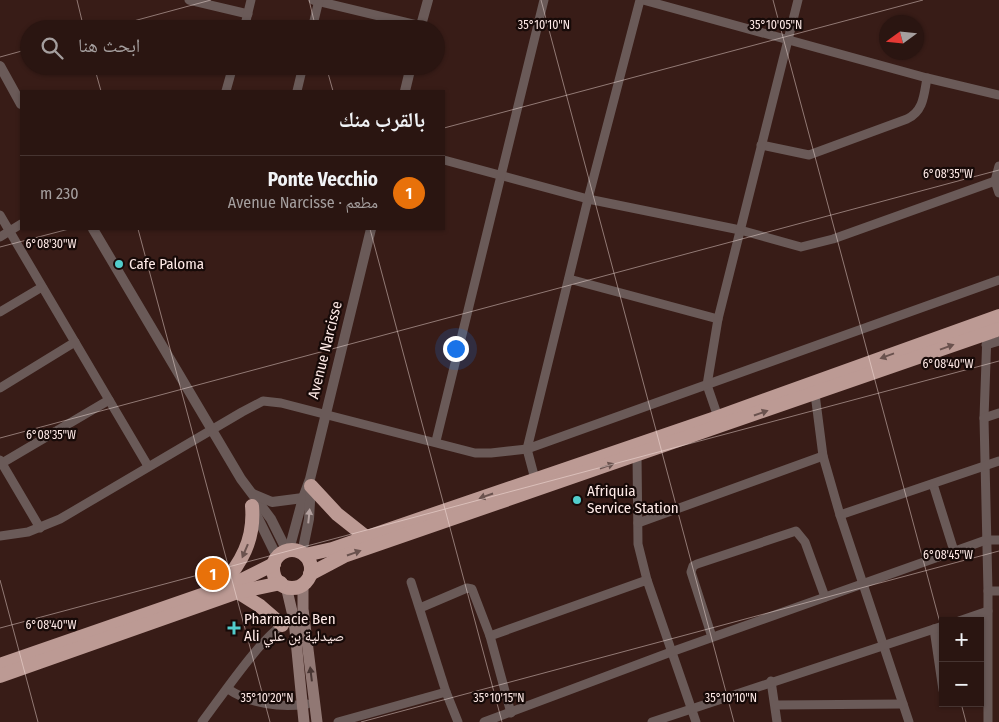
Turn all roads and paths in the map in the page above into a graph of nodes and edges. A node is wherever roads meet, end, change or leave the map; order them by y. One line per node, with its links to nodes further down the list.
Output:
1 (189, 0): 8 (street)
2 (251, 0): 8 (street)
3 (317, 0): 10 (street); 11 (street)
4 (428, 0): 12 (street)
5 (544, 0): 27 (street)
6 (641, 0): 13 (street); 30 (street)
7 (798, 0): 13 (street)
8 (248, 14): 9 (street)
9 (246, 20)
10 (314, 20)
11 (393, 20)
12 (422, 20)
13 (787, 41): 18 (street); 24 (street)
14 (0, 66): 23 (street)
15 (230, 75): 19 (street)
16 (301, 75): 20 (street)
17 (409, 75): 21 (street)
18 (926, 78): 22 (street); 24 (street)
19 (226, 90)
20 (297, 90)
21 (405, 90)
22 (999, 95)
23 (20, 102)
24 (761, 145): 35 (street)
25 (445, 160): 27 (street)
26 (999, 166): 28 (street)
27 (500, 175): 30 (street); 56 (street)
28 (995, 181): 29 (street); 35 (street)
29 (999, 193)
30 (588, 199): 35 (street); 38 (street)
31 (0, 215): 36 (street)
32 (20, 225): 36 (street)
33 (94, 230): 55 (street)
34 (371, 230): 51 (street, Avenue Narcisse)
35 (740, 230): 43 (street)
36 (9, 231): 37 (street); 40 (street)
37 (0, 237)
38 (569, 279): 43 (street); 57 (street)
39 (999, 280): 47 (street)
40 (42, 287): 41 (street); 46 (street)
41 (0, 312)
42 (999, 316): 53 (highway, one-way to 53)
43 (718, 319): 47 (street)
44 (991, 336): 45 (street); 49 (highway, one-way to 44); 54 (street)
45 (999, 341)
46 (75, 342): 48 (street); 50 (street)
47 (707, 385): 53 (street); 57 (street)
48 (0, 388)
49 (815, 394): 58 (highway, one-way to 49); 59 (street)
50 (109, 400): 61 (street); 62 (street)
51 (325, 413): 55 (street); 56 (street); 65 (street, Avenue Narcisse)
52 (999, 413): 54 (street)
53 (718, 416): 64 (highway)
54 (984, 418): 63 (street)
55 (212, 429): 62 (street); 68 (street)
56 (436, 441): 57 (street)
57 (527, 448): 64 (street)
58 (637, 455): 70 (street); 78 (highway, one-way to 58)
59 (824, 456): 69 (street); 70 (street)
60 (999, 461): 63 (street)
61 (1, 462): 71 (street)
62 (148, 466): 71 (street)
63 (986, 466): 66 (street); 74 (street)
64 (535, 479): 73 (highway, one-way to 73)
65 (311, 483): 67 (street, Avenue Narcisse); 73 (highway); 77 (street, Avenue Narcisse, one-way to 65)
66 (933, 484): 69 (street); 76 (street)
67 (303, 498): 68 (street); 77 (street, Avenue Narcisse)
68 (252, 500): 77 (street); 83 (highway, one-way to 83)
69 (840, 515): 81 (street)
70 (638, 523): 79 (street)
71 (40, 528): 72 (street)
72 (0, 536)
73 (366, 537): 77 (highway)
74 (986, 540): 75 (street); 76 (street); 84 (street)
75 (999, 540)
76 (954, 551): 81 (street)
77 (289, 555): 78 (highway); 82 (highway); 83 (highway)
78 (307, 579): 82 (highway); 104 (main road, one-way to 78)
79 (647, 580): 93 (street); 98 (street)
80 (412, 582): 88 (street)
81 (862, 584): 87 (street); 97 (street)
82 (283, 585): 86 (highway); 91 (main road)
83 (219, 588): 99 (highway)
84 (988, 591): 85 (street); 89 (street)
85 (999, 591)
86 (238, 592): 91 (highway); 100 (highway)
87 (825, 597): 94 (street); 94 (street)
88 (420, 608): 93 (street); 103 (street)
89 (988, 611): 90 (street); 95 (street)
90 (971, 617)
91 (288, 623): 102 (street); 106 (main road)
92 (939, 627): 97 (street)
93 (490, 636): 109 (street)
94 (712, 637): 98 (street)
95 (989, 642): 96 (street); 121 (street)
96 (999, 642)
97 (883, 646): 101 (street); 105 (street)
98 (671, 652): 108 (street); 109 (street)
99 (0, 665)
100 (0, 676)
101 (771, 681): 107 (street); 108 (street)
102 (228, 688): 106 (street); 111 (street)
103 (446, 692): 114 (street); 115 (street)
104 (315, 703): 106 (street); 113 (main road)
105 (903, 704): 107 (street); 120 (street)
106 (302, 705): 112 (main road)
107 (776, 705): 119 (street)
108 (690, 709): 110 (street); 118 (street)
109 (511, 713): 116 (street)
110 (662, 720): 117 (street)
111 (202, 722)
112 (304, 722)
113 (317, 722)
114 (338, 722)
115 (458, 722)
116 (484, 722)
117 (652, 722)
118 (696, 722)
119 (777, 722)
120 (909, 722)
121 (988, 722)

